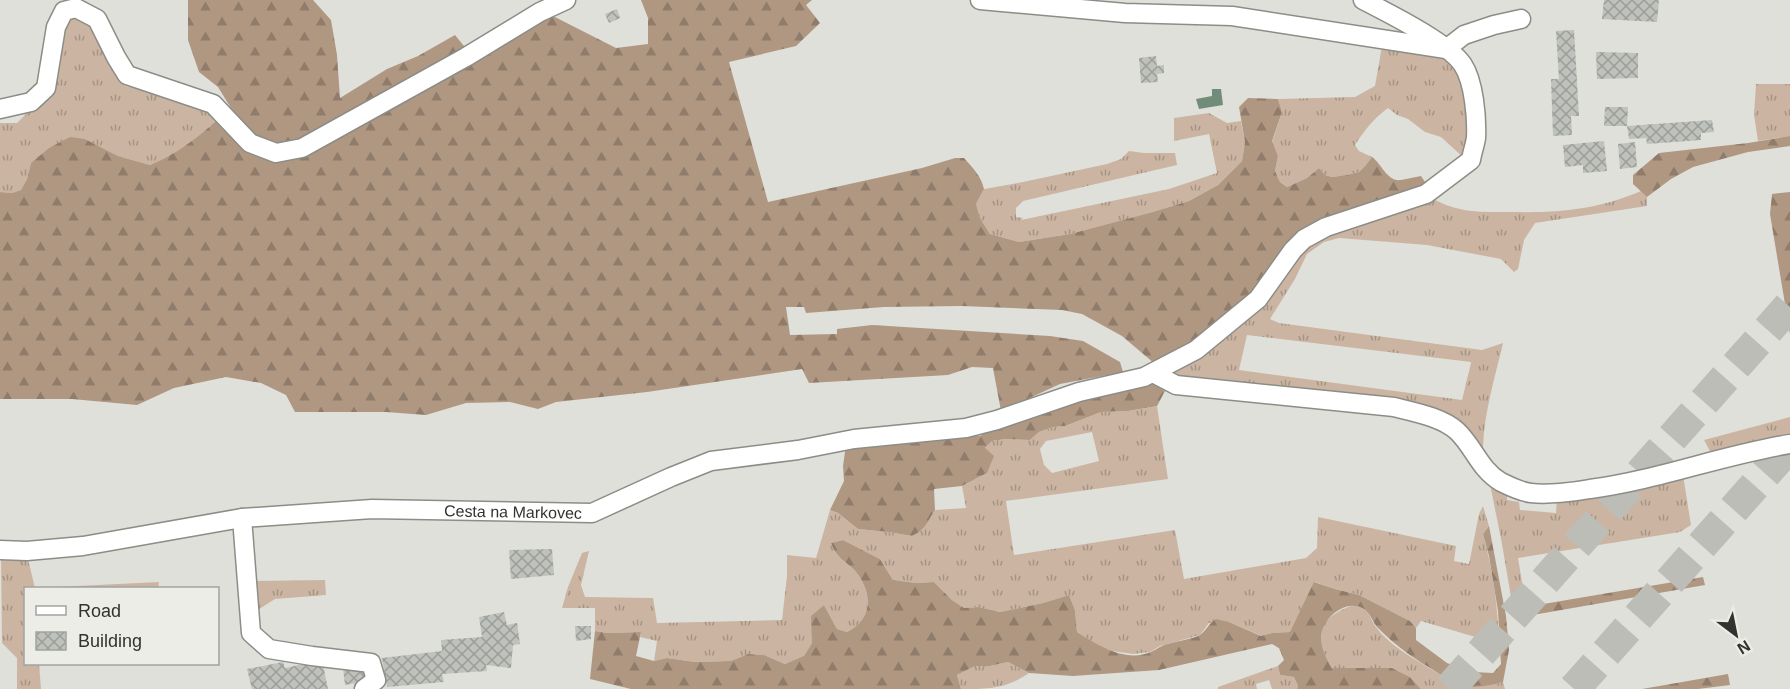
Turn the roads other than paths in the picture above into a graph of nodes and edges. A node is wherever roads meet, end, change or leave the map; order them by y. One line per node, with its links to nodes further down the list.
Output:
1 (566, 0): 6 (street)
2 (980, 0): 5 (street)
3 (1363, 0): 5 (street, Cesta na Markovec)
4 (1521, 19): 5 (street)
5 (1446, 49): 7 (street, Cesta na Markovec)
6 (0, 109)
7 (1153, 373): 8 (street); 9 (street, Cesta na Markovec)
8 (1790, 444)
9 (242, 518): 10 (street, Cesta na Markovec); 11 (street)
10 (0, 550)
11 (364, 689)

